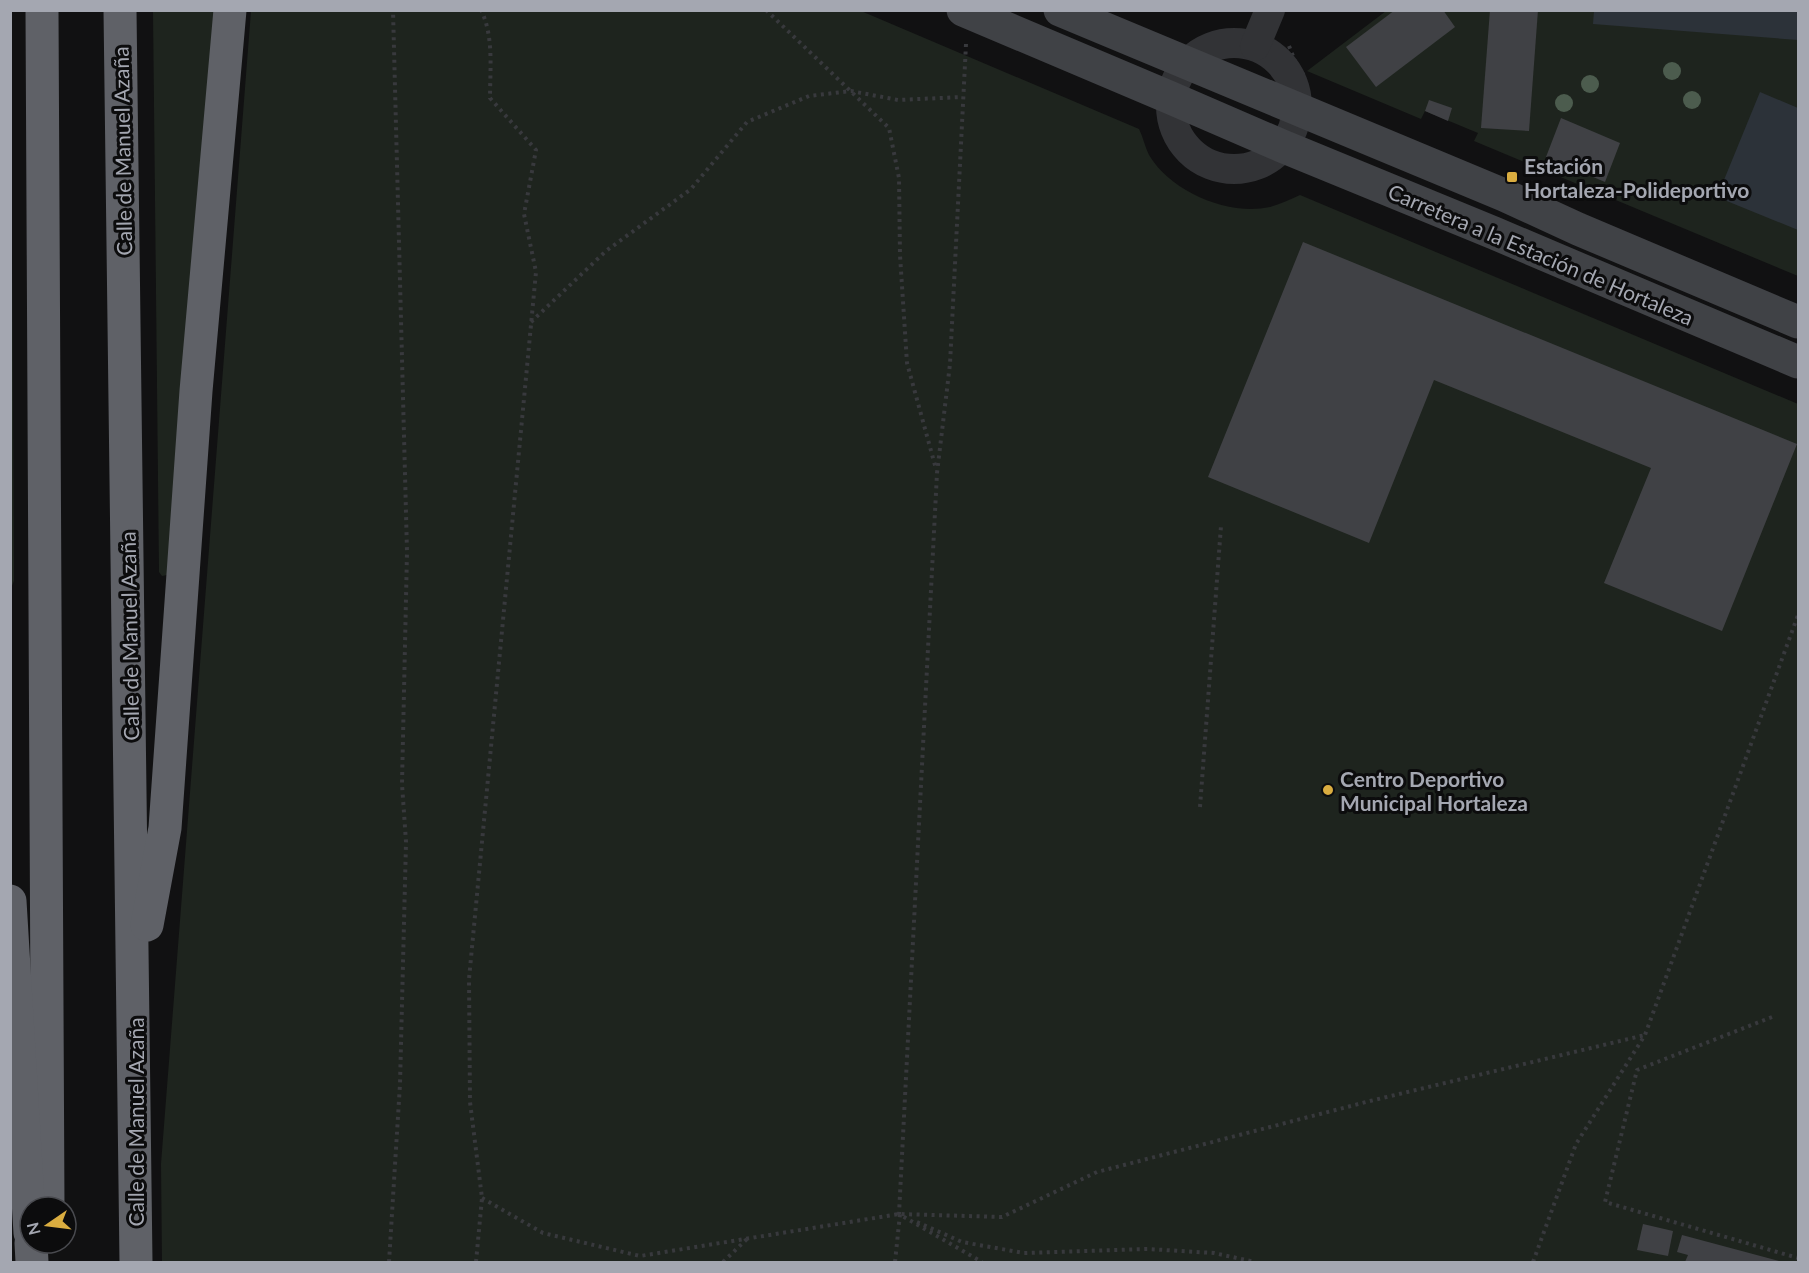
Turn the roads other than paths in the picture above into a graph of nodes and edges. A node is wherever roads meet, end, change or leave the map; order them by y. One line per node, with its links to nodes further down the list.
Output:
1 (42, 10): 17 (highway)
2 (120, 10): 15 (highway, Calle de Manuel Azaña)
3 (230, 10): 15 (highway)
4 (963, 10): 9 (street, Carretera a la Estación de Hortaleza)
5 (1060, 10): 8 (street, Carretera a la Estación de Hortaleza)
6 (1270, 10): 7 (street)
7 (1255, 46): 8 (street); 10 (street)
8 (1187, 63): 9 (street); 10 (street, Carretera a la Estación de Hortaleza)
9 (1171, 98): 11 (street, Carretera a la Estación de Hortaleza); 11 (street)
10 (1297, 109): 11 (street); 12 (street, Carretera a la Estación de Hortaleza)
11 (1282, 146): 13 (street, Carretera a la Estación de Hortaleza)
12 (1798, 322)
13 (1798, 362)
14 (10, 901): 16 (highway)
15 (134, 995): 18 (highway, Calle de Manuel Azaña)
16 (28, 1195)
17 (48, 1195)
18 (136, 1263)

